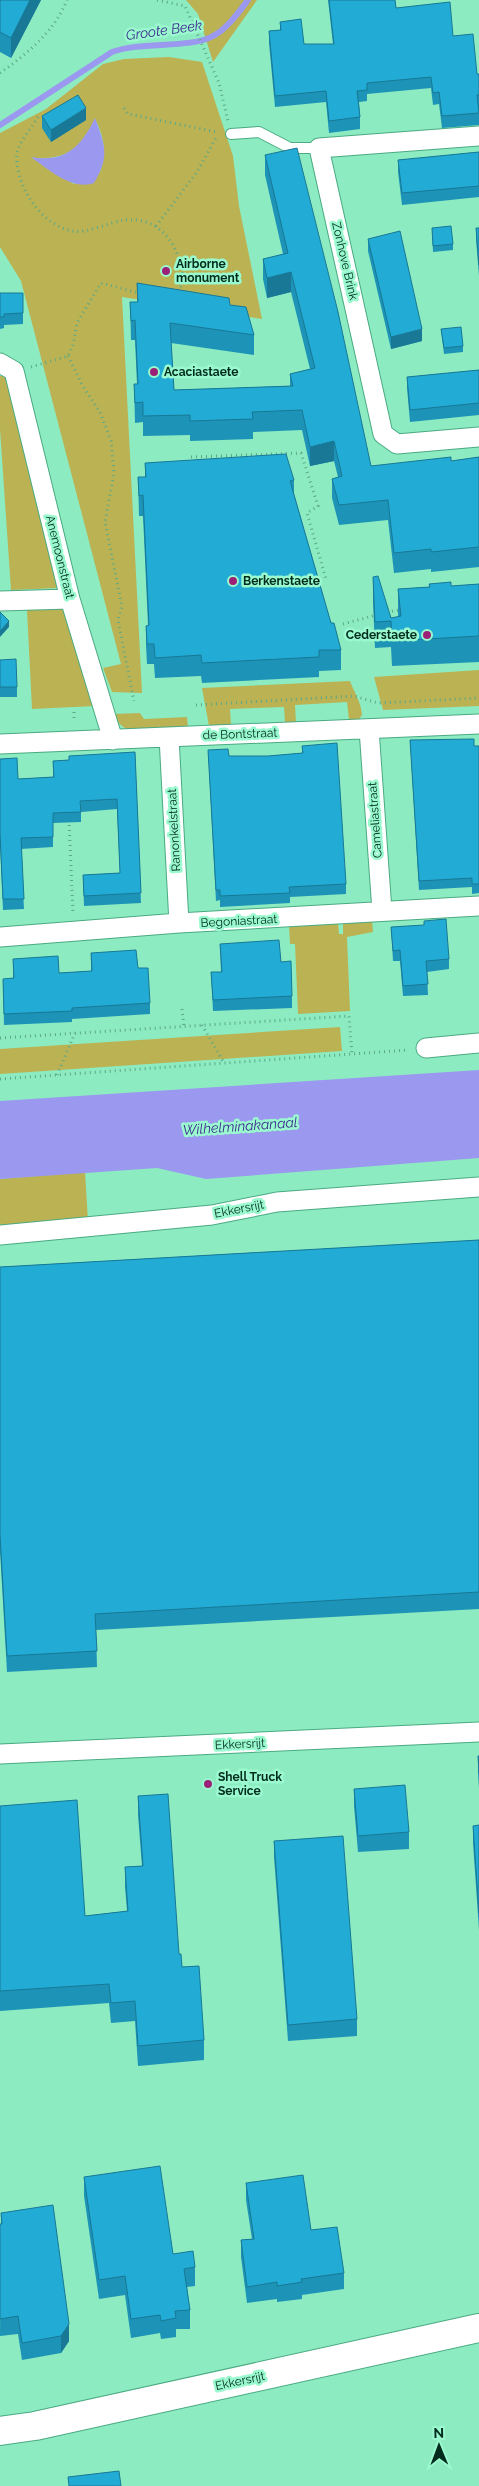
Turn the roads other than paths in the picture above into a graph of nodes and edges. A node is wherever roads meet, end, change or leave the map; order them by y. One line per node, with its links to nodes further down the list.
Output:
1 (231, 134): 3 (lane)
2 (479, 136): 3 (street)
3 (319, 148): 5 (street, Zonhove Brink)
4 (7, 367): 6 (street, Anemoonstraat)
5 (479, 437)
6 (70, 599): 7 (street); 11 (street, Anemoonstraat)
7 (0, 601)
8 (479, 724): 9 (street, de Bontstraat)
9 (369, 729): 10 (street, de Bontstraat); 14 (street, Cameliastraat)
10 (169, 737): 11 (street, de Bontstraat); 15 (street, Ranonkelstraat)
11 (113, 740): 12 (street, de Bontstraat)
12 (0, 744)
13 (479, 906): 14 (street, Begoniastraat)
14 (382, 911): 15 (street, Begoniastraat)
15 (179, 923): 16 (street, Begoniastraat)
16 (0, 937)
17 (479, 1043): 18 (street)
18 (426, 1048)
19 (479, 1188): 20 (street, Ekkersrijt)
20 (0, 1235)
21 (479, 1732): 22 (street, Ekkersrijt)
22 (0, 1754)
23 (479, 2328): 24 (main road, Ekkersrijt)
24 (0, 2431)

